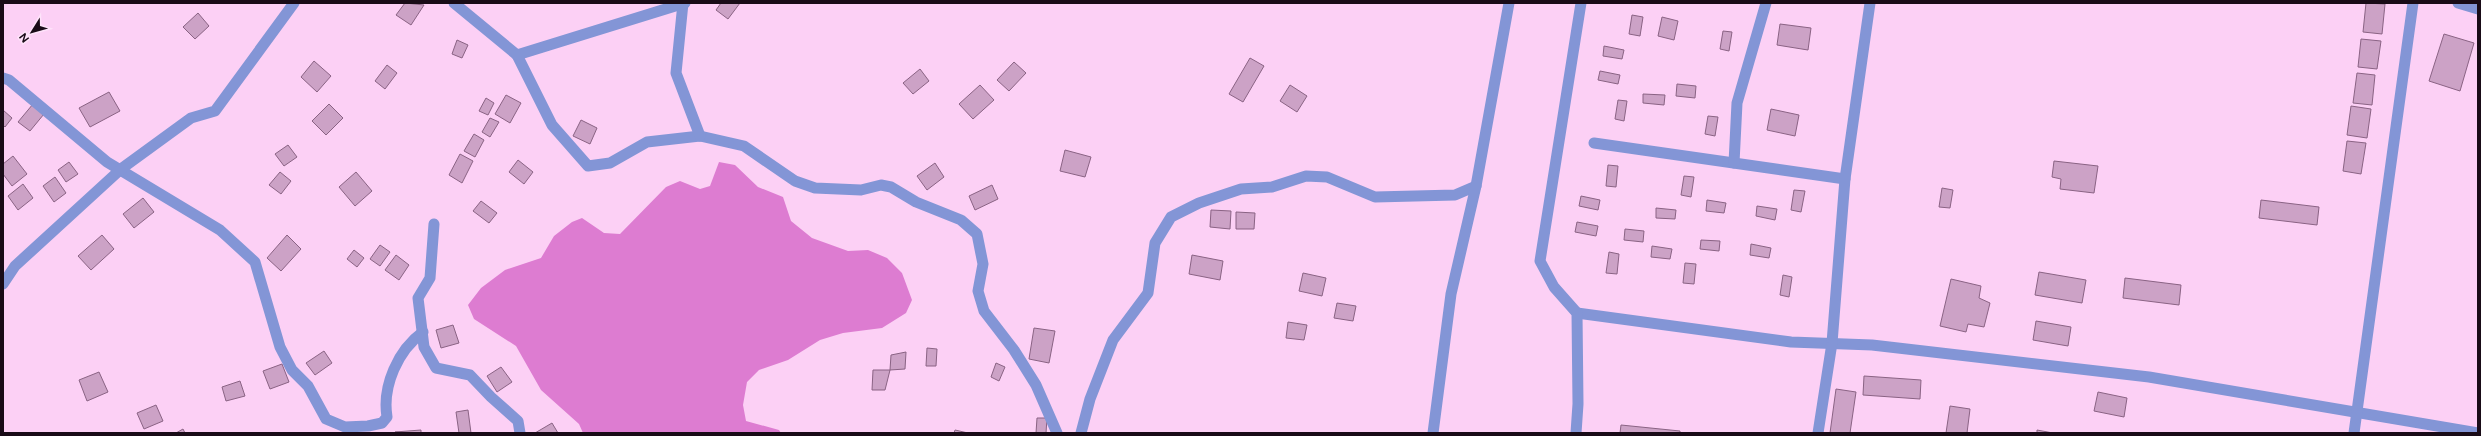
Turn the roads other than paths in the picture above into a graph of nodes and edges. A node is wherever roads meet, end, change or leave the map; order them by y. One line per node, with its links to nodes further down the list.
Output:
1 (294, 3): 16 (street)
2 (454, 3): 11 (street)
3 (684, 3): 11 (street); 13 (street)
4 (1509, 3): 18 (street)
5 (1581, 3): 21 (street)
6 (1766, 3): 15 (street)
7 (1870, 3): 17 (street)
8 (2413, 3): 24 (street)
9 (2458, 3): 10 (street)
10 (2478, 9)
11 (517, 55): 13 (street)
12 (3, 78): 16 (street)
13 (700, 136): 26 (street)
14 (1594, 142): 15 (street)
15 (1734, 163): 17 (street)
16 (121, 169): 20 (street); 22 (street)
17 (1845, 178): 23 (street)
18 (1476, 186): 27 (street); 28 (street)
19 (434, 224): 22 (street)
20 (3, 284)
21 (1577, 313): 23 (street); 29 (street)
22 (423, 332): 25 (street)
23 (1832, 342): 24 (street); 30 (street)
24 (2357, 413): 31 (street); 32 (street)
25 (520, 433)
26 (1057, 433)
27 (1081, 433)
28 (1433, 433)
29 (1576, 433)
30 (1818, 433)
31 (2354, 433)
32 (2478, 433)

